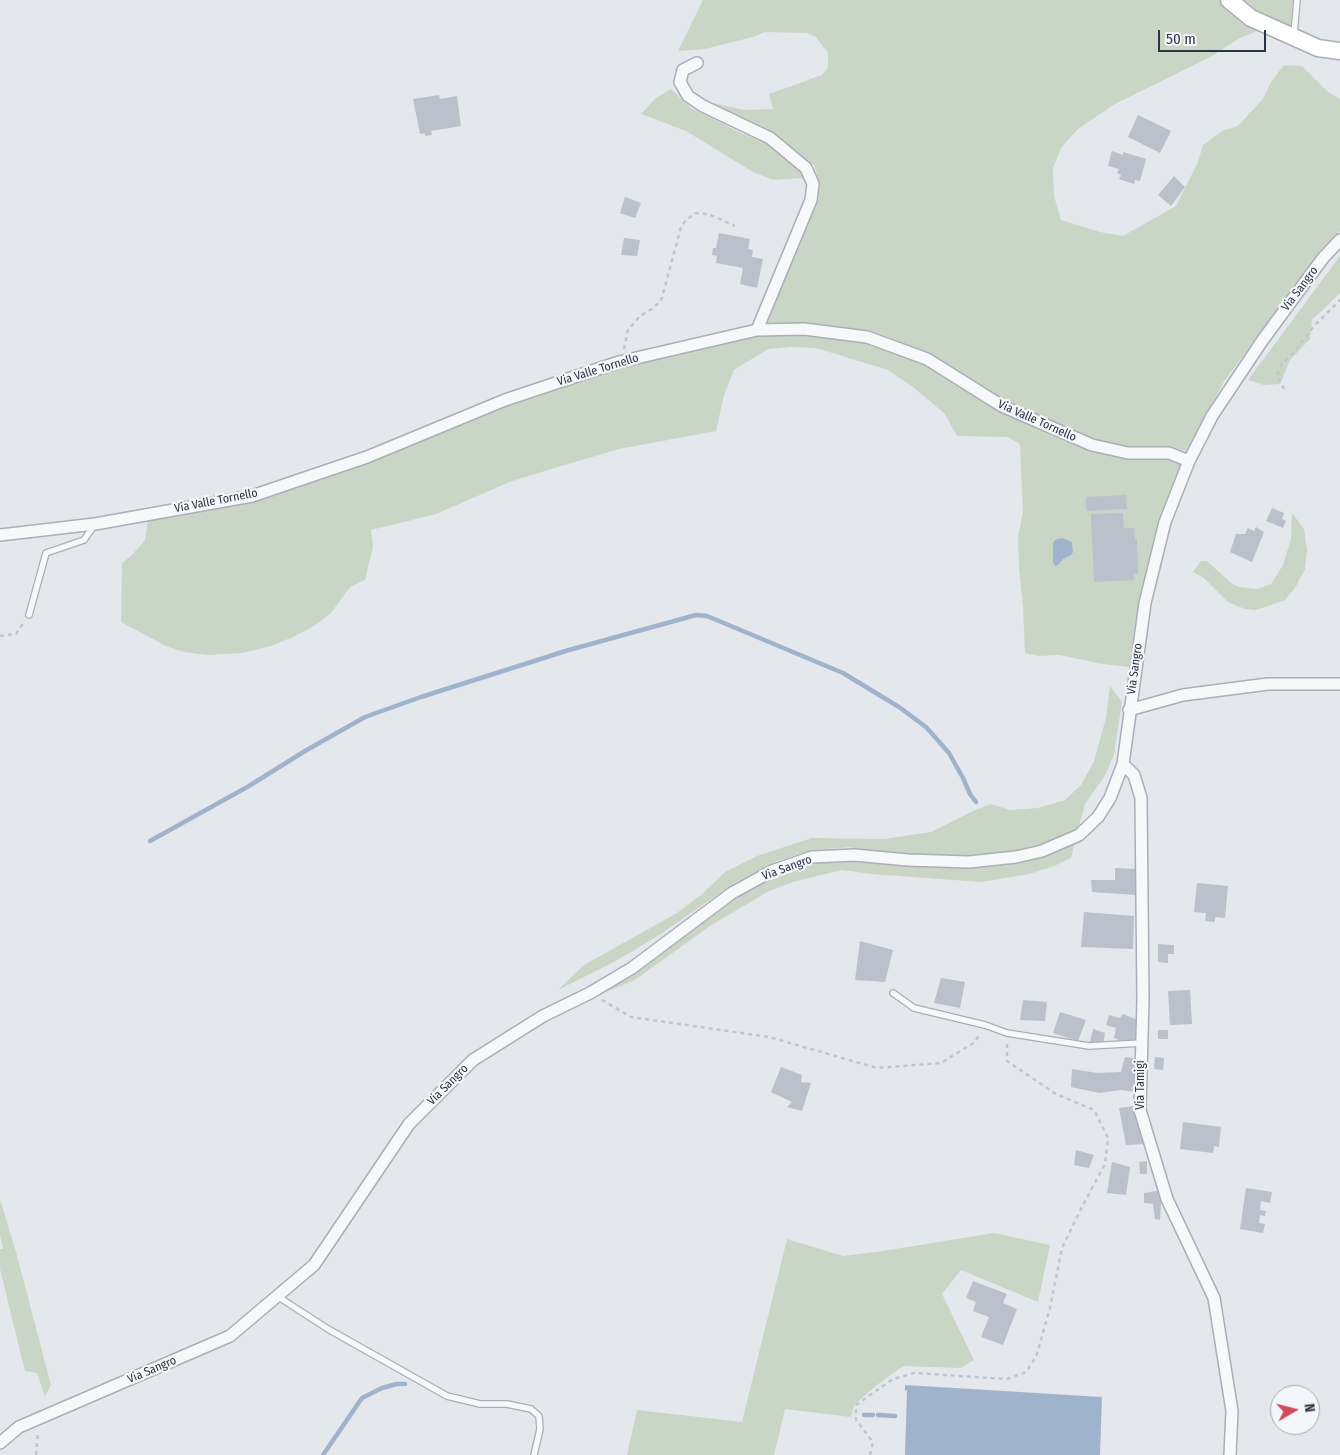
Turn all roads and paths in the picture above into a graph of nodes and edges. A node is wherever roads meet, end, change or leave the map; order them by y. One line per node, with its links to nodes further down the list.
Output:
1 (1229, 0): 3 (street)
2 (1297, 0): 3 (lane)
3 (1294, 37): 4 (street)
4 (1340, 52)
5 (698, 63): 9 (street)
6 (735, 226): 10 (path)
7 (1340, 240): 12 (street, Via Sangro)
8 (1340, 300): 11 (path)
9 (756, 330): 10 (street, Via Valle Tornello); 12 (street, Via Valle Tornello)
10 (626, 360): 13 (street, Via Valle Tornello)
11 (1284, 389)
12 (1189, 460): 18 (street, Via Sangro)
13 (95, 524): 14 (street, Via Valle Tornello); 15 (lane)
14 (0, 536)
15 (29, 615): 16 (path)
16 (0, 636)
17 (1340, 684): 18 (street)
18 (1130, 710): 19 (street, Via Sangro)
19 (1123, 764): 20 (street, Via Sangro); 24 (street, Via Tamigi)
20 (590, 993): 22 (path); 25 (street, Via Sangro)
21 (893, 993): 22 (lane)
22 (985, 1025): 23 (lane)
23 (1007, 1033): 24 (lane); 30 (path)
24 (1142, 1043): 31 (street, Via Tamigi)
25 (277, 1296): 26 (street, Via Sangro); 29 (lane)
26 (43, 1417): 27 (street, Via Sangro); 28 (path)
27 (0, 1443)
28 (36, 1455)
29 (534, 1455)
30 (870, 1455)
31 (1230, 1455)

